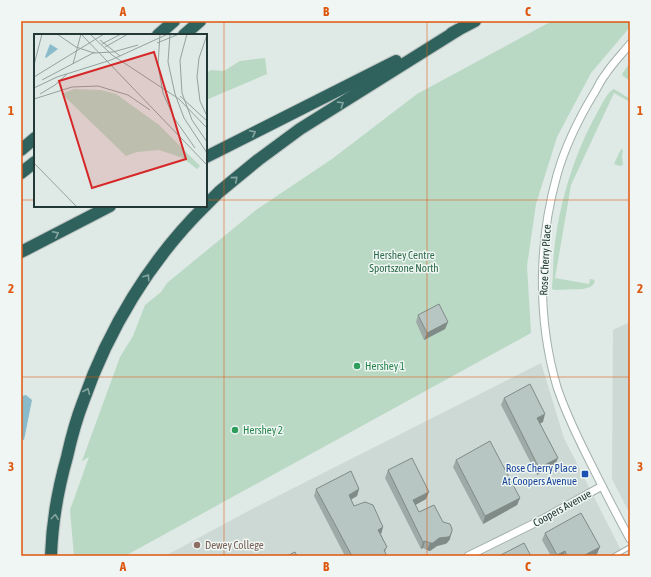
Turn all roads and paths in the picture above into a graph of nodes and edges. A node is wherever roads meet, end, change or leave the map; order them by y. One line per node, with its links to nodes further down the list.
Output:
1 (174, 21): 5 (highway)
2 (200, 21): 6 (highway)
3 (475, 21): 4 (highway)
4 (458, 30): 10 (highway, one-way to 4); 13 (highway, one-way to 4)
5 (159, 34)
6 (185, 34)
7 (630, 44): 17 (street, Rose Cherry Place)
8 (34, 139): 9 (highway)
9 (21, 150)
10 (207, 156)
11 (34, 163): 12 (highway)
12 (21, 173)
13 (207, 205)
14 (108, 207): 16 (highway, one-way to 14)
15 (205, 207): 20 (highway, one-way to 15)
16 (21, 252)
17 (602, 486): 18 (street, Coopers Avenue); 21 (street, Coopers Avenue)
18 (630, 539)
19 (630, 547): 22 (lane)
20 (51, 556)
21 (468, 556)
22 (614, 556)

